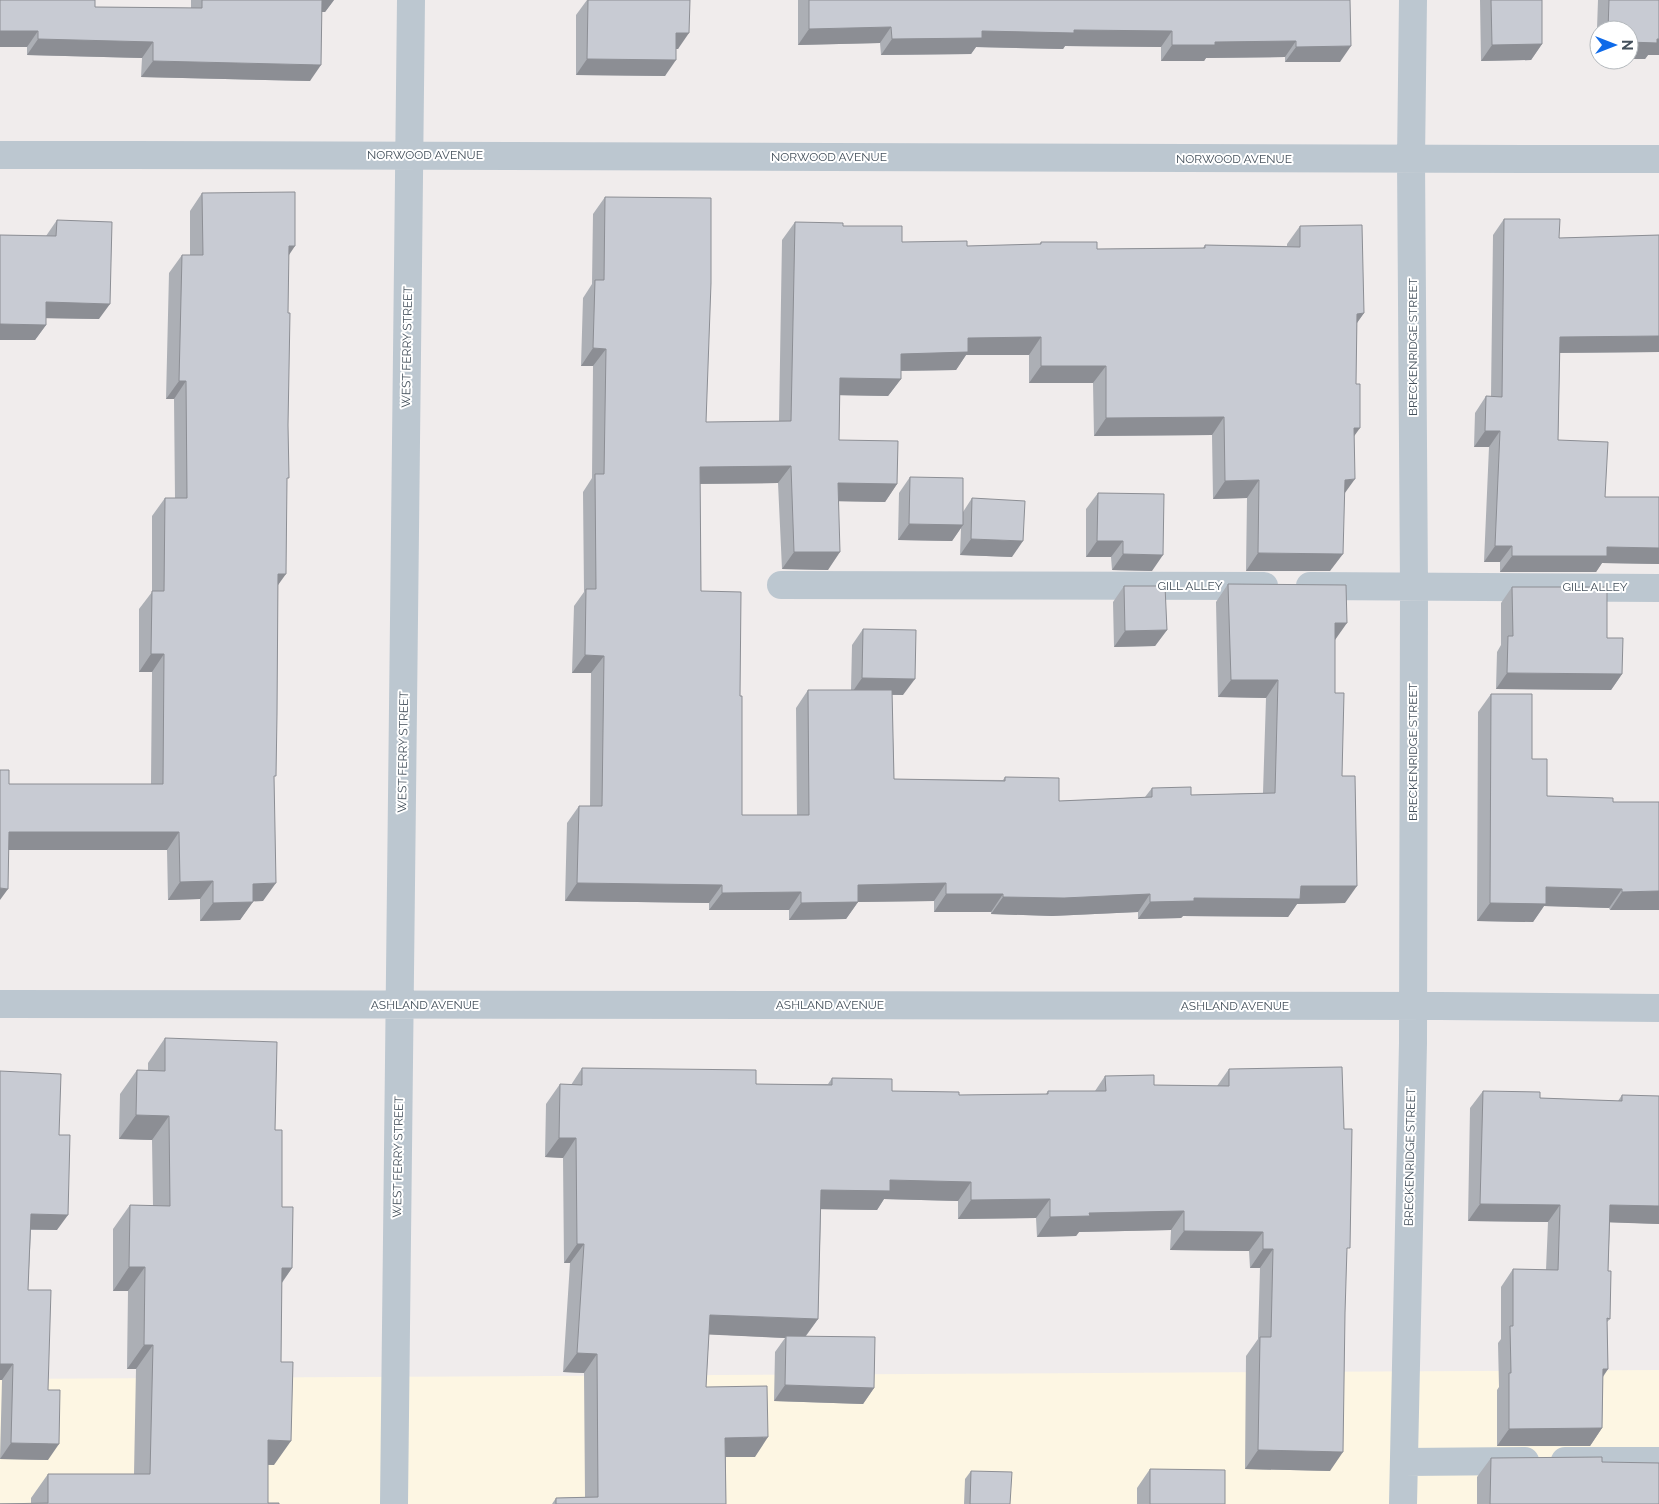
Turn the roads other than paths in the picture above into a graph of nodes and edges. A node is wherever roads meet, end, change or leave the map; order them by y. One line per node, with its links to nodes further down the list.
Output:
1 (411, 0): 3 (street, WEST FERRY STREET)
2 (1413, 0): 6 (street, BRECKENRIDGE STREET)
3 (409, 154): 4 (street, NORWOOD AVENUE); 6 (street, NORWOOD AVENUE); 11 (street, WEST FERRY STREET)
4 (0, 155)
5 (1659, 159): 6 (street, NORWOOD AVENUE)
6 (1411, 160): 8 (street, BRECKENRIDGE STREET)
7 (781, 585): 8 (street, GILL ALLEY)
8 (1414, 586): 9 (street, GILL ALLEY); 12 (street, BRECKENRIDGE STREET)
9 (1659, 588)
10 (0, 1004): 11 (street, ASHLAND AVENUE)
11 (400, 1004): 12 (street, ASHLAND AVENUE); 16 (street, WEST FERRY STREET)
12 (1413, 1006): 13 (street, ASHLAND AVENUE); 15 (street, BRECKENRIDGE STREET)
13 (1659, 1008)
14 (1659, 1461): 15 (street)
15 (1404, 1462): 17 (street, BRECKENRIDGE STREET)
16 (394, 1504)
17 (1403, 1504)

